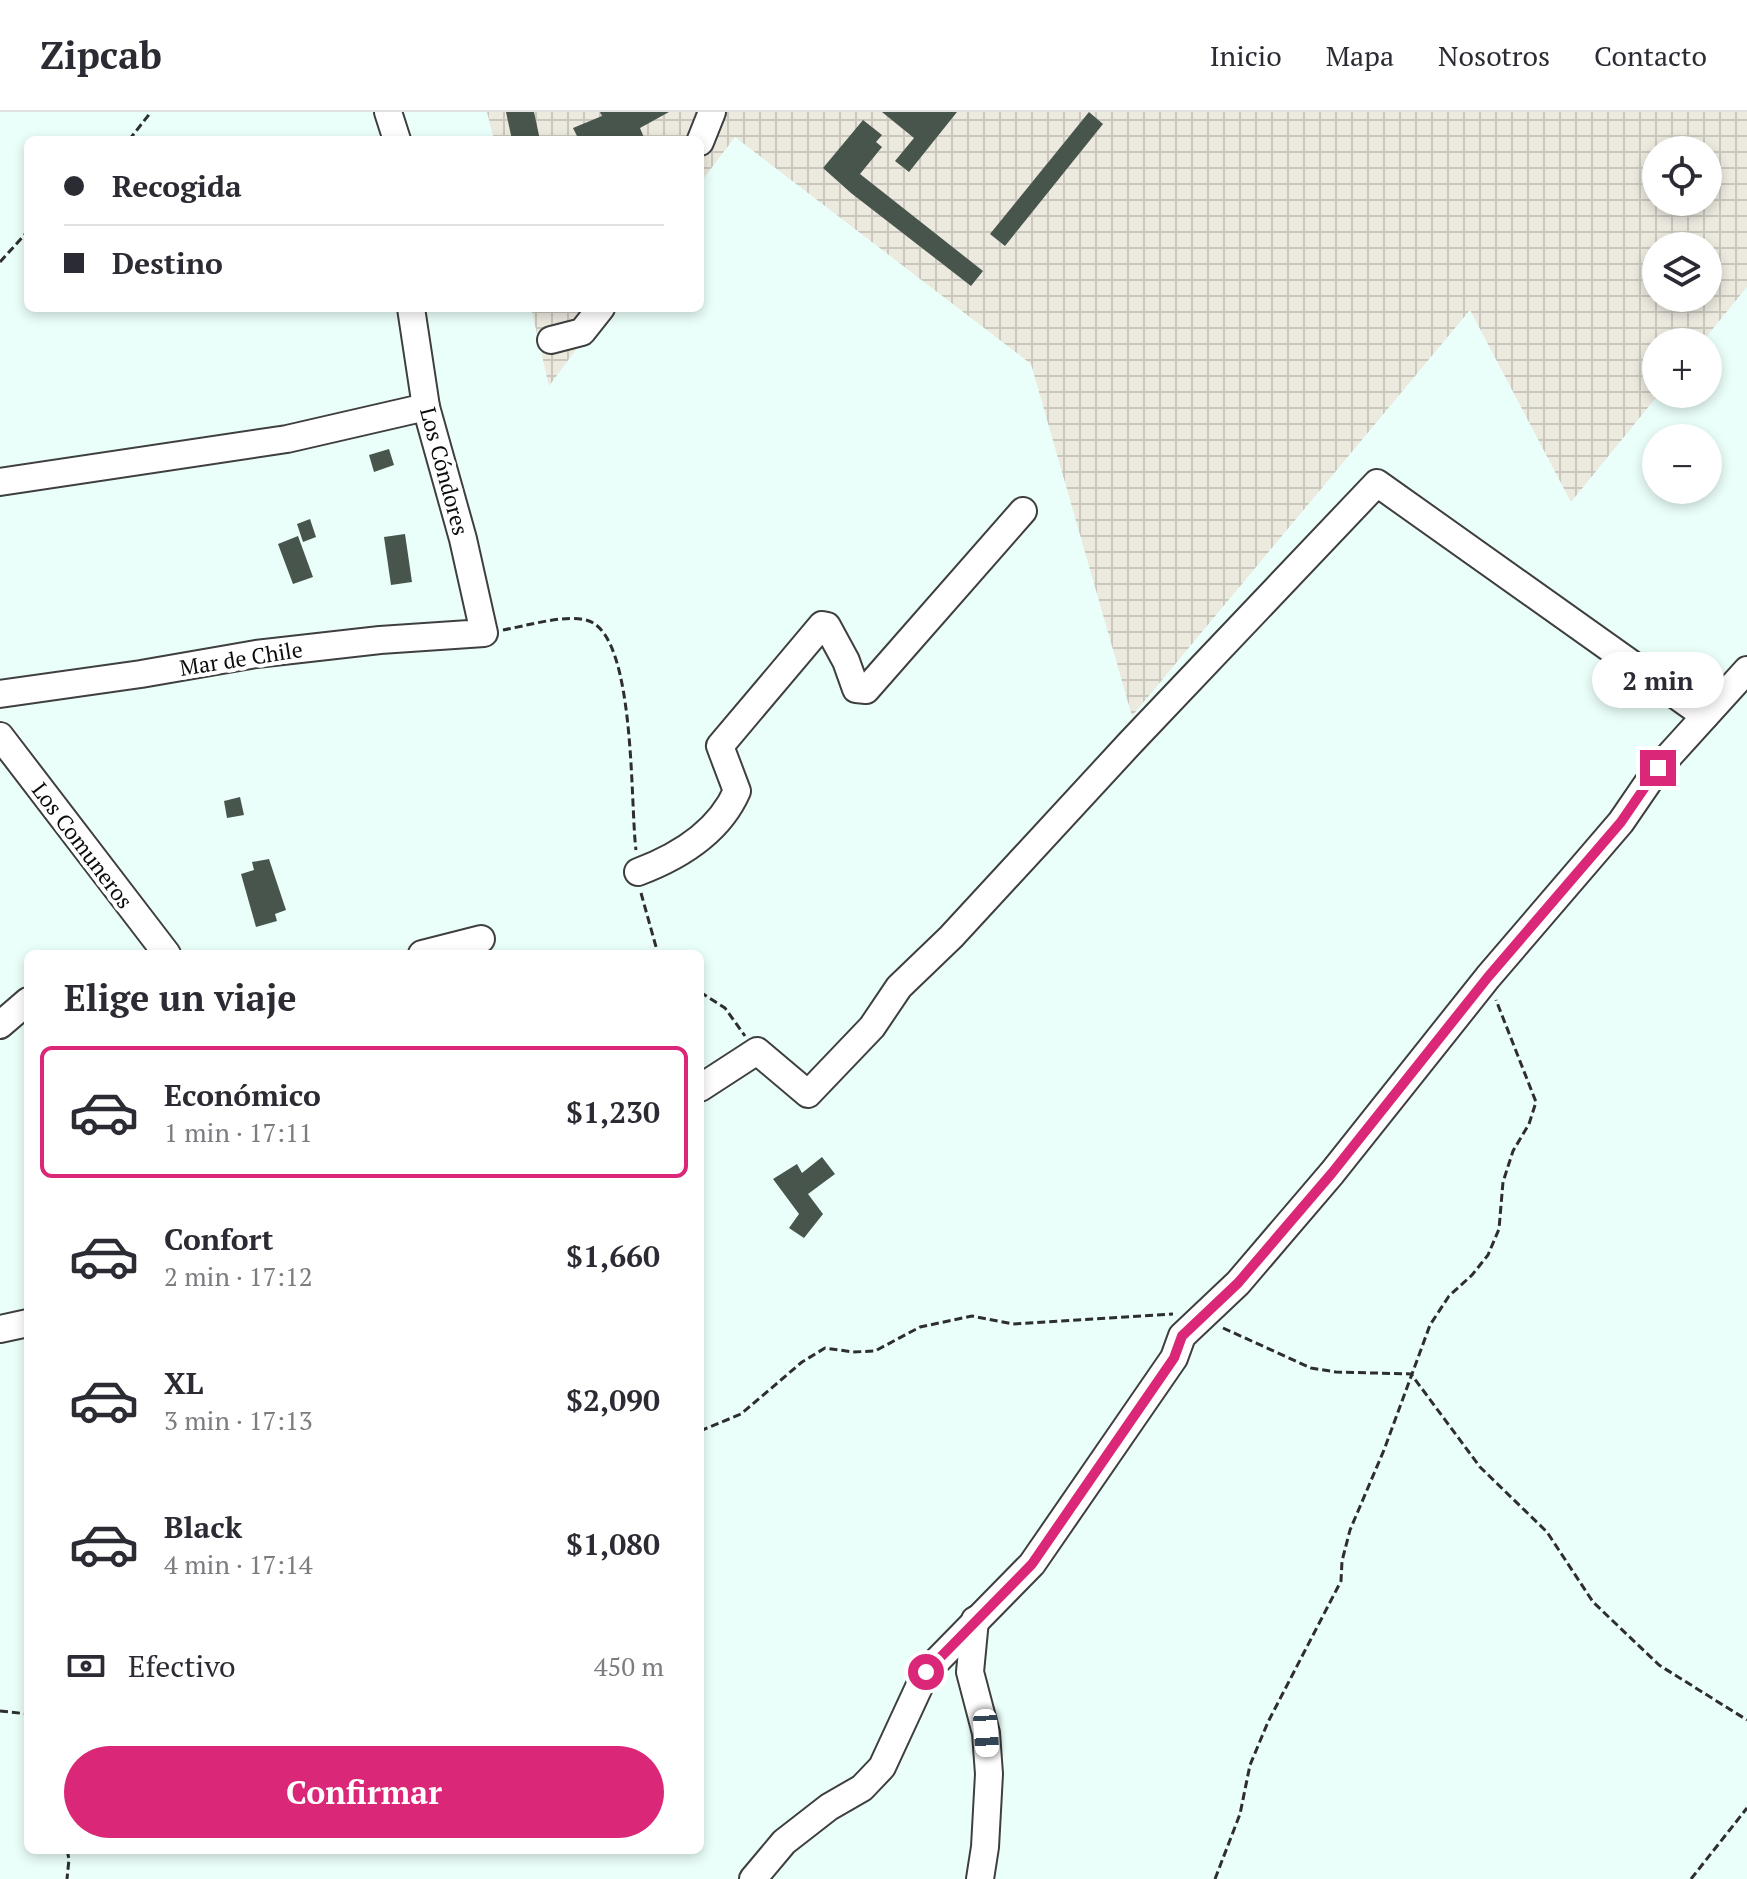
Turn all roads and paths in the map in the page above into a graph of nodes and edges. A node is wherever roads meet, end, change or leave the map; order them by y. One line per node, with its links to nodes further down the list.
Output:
1 (151, 112): 4 (path)
2 (388, 112): 5 (street)
3 (712, 112): 6 (street)
4 (132, 136)
5 (396, 136)
6 (702, 136)
7 (24, 235): 8 (path)
8 (0, 262)
9 (412, 312): 12 (street, Los Cóndores)
10 (598, 312): 11 (street)
11 (551, 340)
12 (426, 407): 13 (street); 15 (street, Los Cóndores)
13 (0, 482)
14 (1023, 511): 20 (street)
15 (484, 633): 17 (street, Mar de Chile); 20 (path)
16 (1747, 670): 18 (street)
17 (0, 694)
18 (1705, 716): 25 (street); 29 (street)
19 (0, 736): 22 (street, Los Comuneros)
20 (638, 872): 24 (path)
21 (481, 939): 23 (street)
22 (155, 950)
23 (438, 950)
24 (657, 950)
25 (1488, 977): 31 (street); 34 (path)
26 (704, 995): 29 (path)
27 (24, 1004): 28 (street)
28 (0, 1025)
29 (757, 1051): 30 (street)
30 (704, 1085)
31 (1208, 1314): 34 (path); 35 (path); 36 (street)
32 (24, 1324): 33 (street)
33 (0, 1329)
34 (1411, 1374): 39 (path); 45 (path)
35 (704, 1429)
36 (975, 1620): 43 (street); 44 (street)
37 (0, 1711): 38 (path)
38 (24, 1714)
39 (1747, 1720)
40 (1747, 1808): 46 (path)
41 (68, 1854): 42 (path)
42 (67, 1879)
43 (753, 1879)
44 (980, 1879)
45 (1215, 1879)
46 (1691, 1879)

